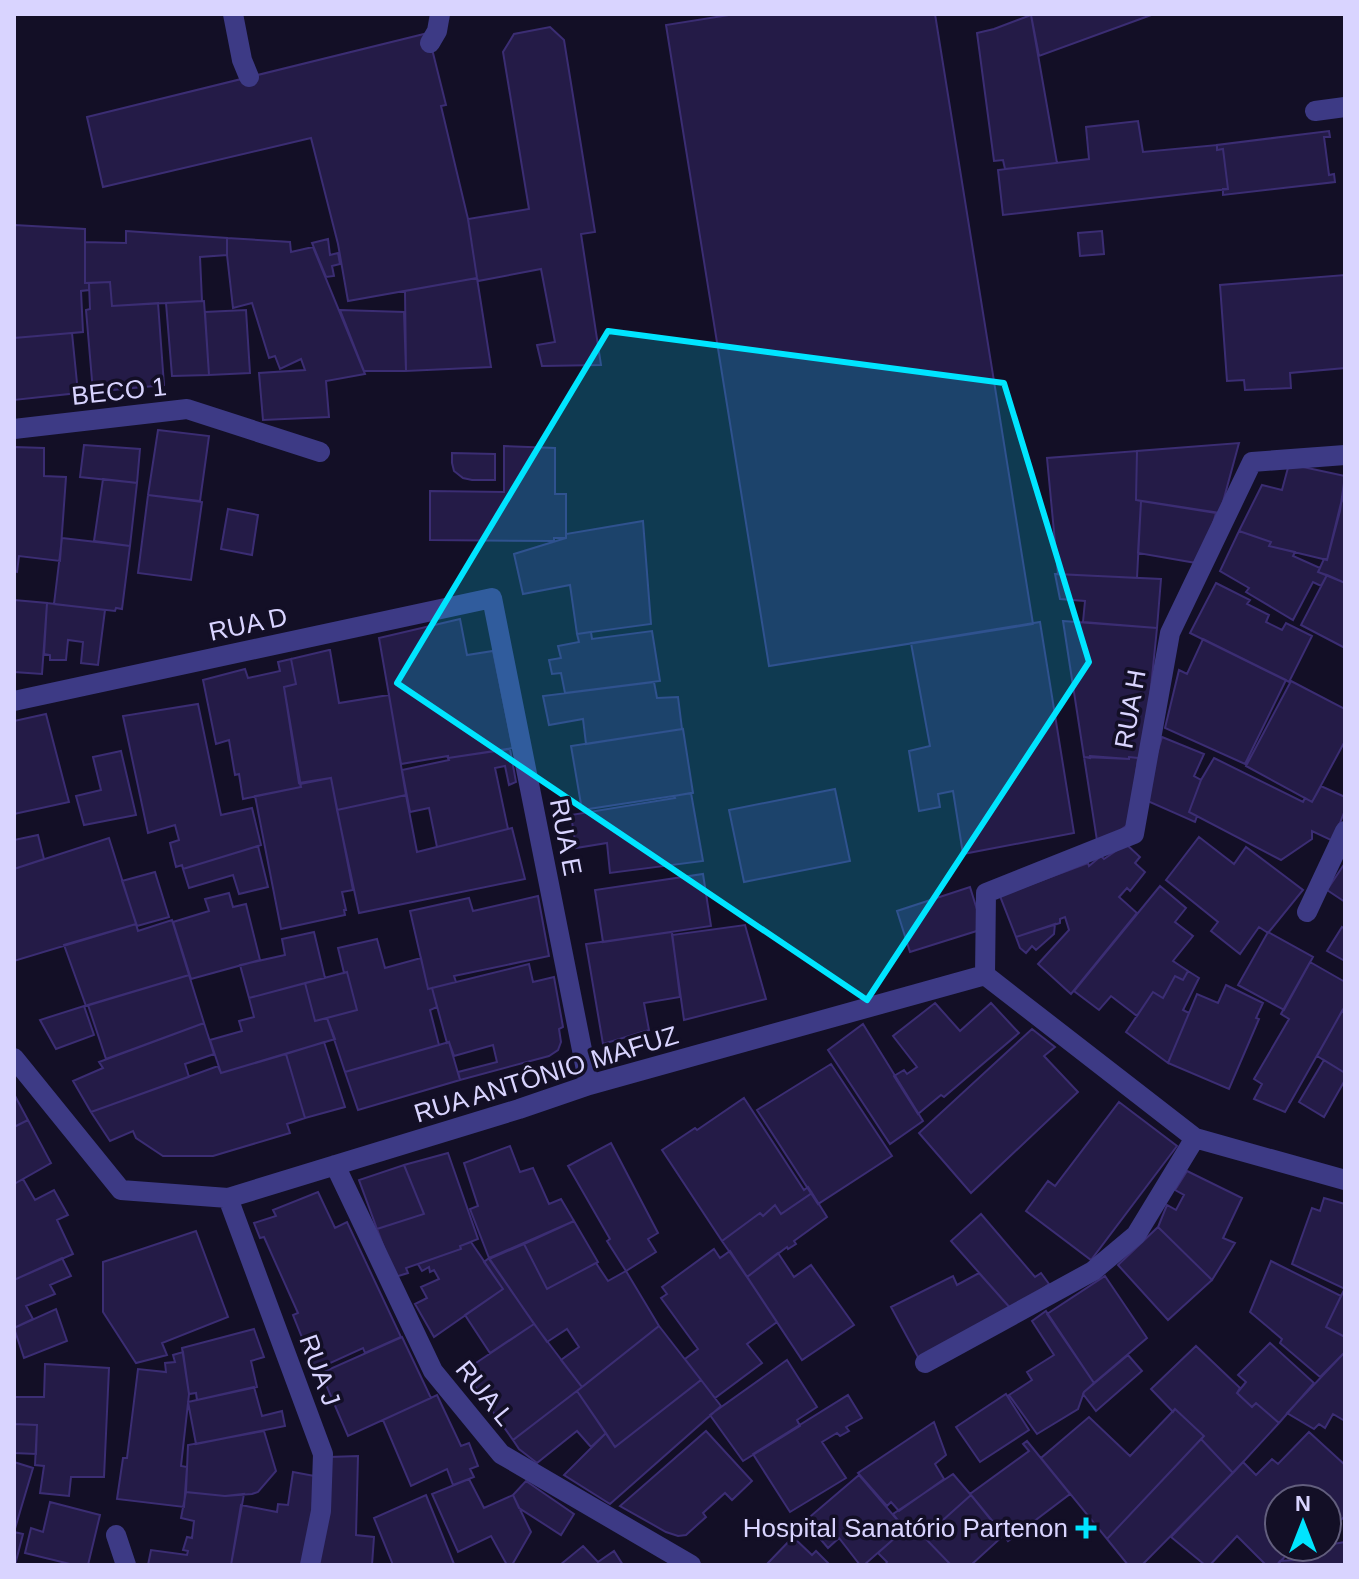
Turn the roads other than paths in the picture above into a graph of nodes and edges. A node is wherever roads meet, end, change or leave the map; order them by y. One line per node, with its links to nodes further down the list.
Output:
1 (233, 14): 4 (lane)
2 (440, 14): 3 (lane)
3 (430, 43)
4 (249, 77)
5 (1345, 107): 6 (lane)
6 (1315, 111)
7 (14, 429): 8 (lane, BECO 1)
8 (320, 452)
9 (1345, 455): 14 (lane, RUA H)
10 (492, 598): 11 (lane, RUA D); 16 (lane, RUA E)
11 (14, 701)
12 (1345, 831): 13 (lane)
13 (1307, 912)
14 (985, 975): 16 (lane, RUA ANTÔNIO MAFUZ); 17 (lane)
15 (14, 1058): 20 (lane, RUA ANTÔNIO MAFUZ)
16 (589, 1085): 18 (lane, RUA ANTÔNIO MAFUZ)
17 (1195, 1138): 19 (lane); 21 (lane)
18 (335, 1165): 20 (lane, RUA ANTÔNIO MAFUZ); 25 (lane, RUA L)
19 (1345, 1180)
20 (228, 1198): 24 (lane, RUA J)
21 (925, 1363)
22 (116, 1535): 23 (lane)
23 (126, 1565)
24 (310, 1565)
25 (691, 1565)

